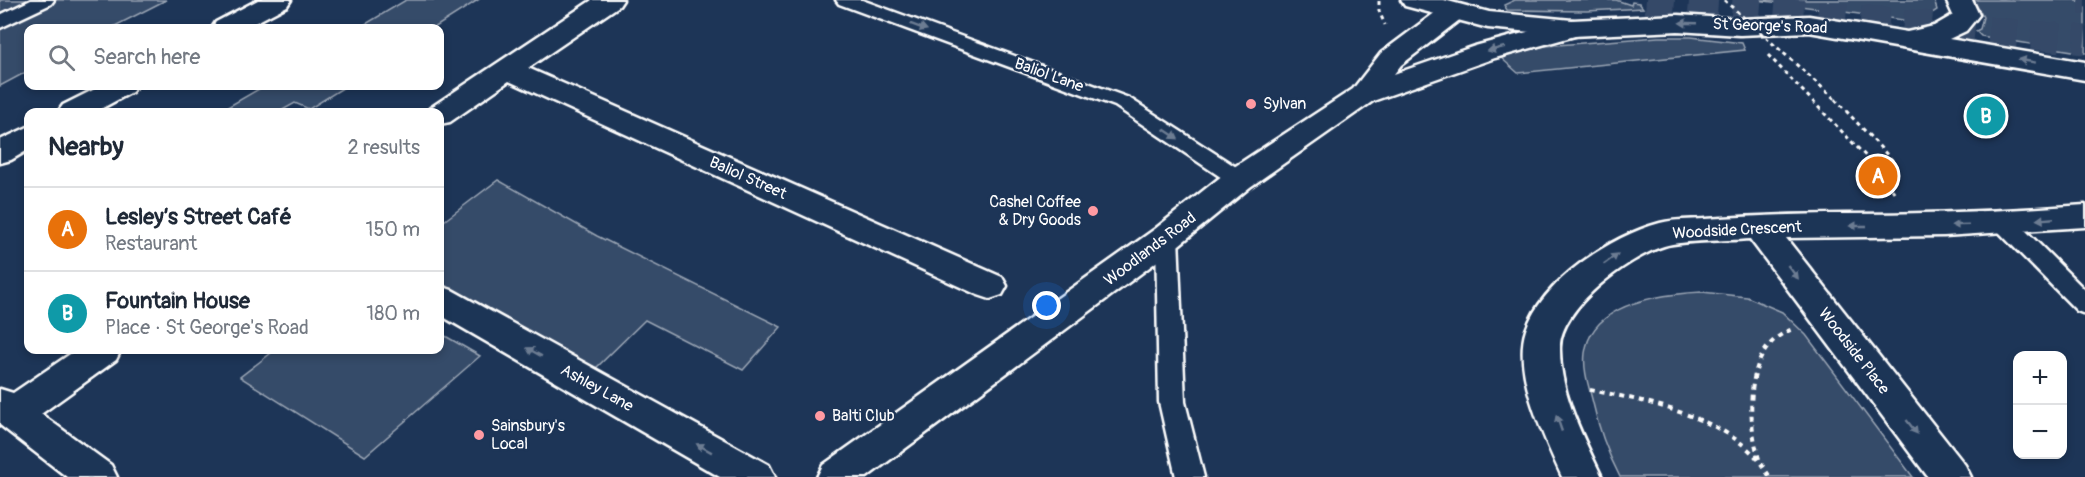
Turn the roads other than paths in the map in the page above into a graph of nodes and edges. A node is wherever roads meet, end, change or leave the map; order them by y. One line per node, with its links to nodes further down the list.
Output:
1 (45, 0): 9 (lane)
2 (278, 0): 10 (street)
3 (610, 0): 14 (street)
4 (845, 0): 22 (lane, Baliol Lane, one-way to 22)
5 (1414, 0): 8 (street, St George's Road)
6 (1691, 0): 11 (street)
7 (1959, 0): 13 (street)
8 (1462, 6): 12 (street, St George's Road); 17 (street, Woodlands Road)
9 (0, 22)
10 (233, 24)
11 (1809, 24): 12 (street, St George's Road, one-way to 12); 13 (street, St George's Road)
12 (1572, 28): 17 (street, one-way to 17)
13 (1909, 40): 15 (street, St George's Road, one-way to 13)
14 (506, 69): 19 (street); 27 (street, Baliol Street)
15 (2085, 71)
16 (114, 90): 18 (street)
17 (1363, 95): 22 (street, Woodlands Road)
18 (81, 108)
19 (444, 112)
20 (24, 139): 21 (street)
21 (0, 153)
22 (1239, 179): 26 (street, Woodlands Road)
23 (2085, 216): 24 (street, Woodside Crescent, one-way to 24)
24 (2004, 223): 25 (street, Woodside Crescent, one-way to 25); 29 (lane)
25 (1758, 226): 36 (street, Woodside Crescent, one-way to 25); 37 (street, Woodside Place, one-way to 37)
26 (1167, 237): 34 (street, Woodlands Road); 35 (lane)
27 (990, 286)
28 (444, 301): 33 (street, Ashley Lane, one-way to 28)
29 (2085, 305)
30 (96, 354): 31 (street)
31 (6, 409): 32 (street)
32 (97, 477)
33 (755, 477)
34 (837, 477)
35 (1190, 477)
36 (1582, 477)
37 (1951, 477)

